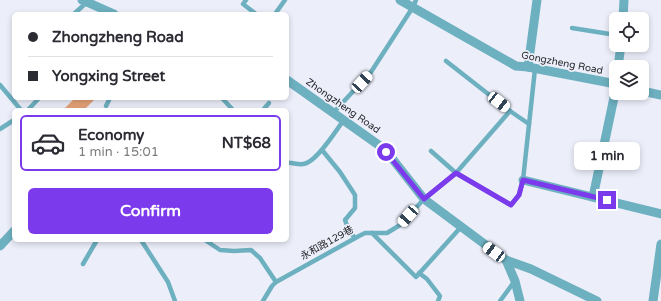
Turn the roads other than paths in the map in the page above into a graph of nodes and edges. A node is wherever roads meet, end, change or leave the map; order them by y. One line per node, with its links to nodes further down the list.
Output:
1 (246, 0): 10 (lane)
2 (285, 0): 11 (lane)
3 (400, 0): 7 (street, Gongzheng Road)
4 (537, 0): 16 (street)
5 (624, 0): 12 (street)
6 (84, 1): 8 (lane); 9 (street)
7 (415, 4): 16 (street, Gongzheng Road); 33 (lane)
8 (76, 12)
9 (109, 12)
10 (253, 12)
11 (276, 12)
12 (623, 12)
13 (572, 28): 14 (lane)
14 (609, 34)
15 (446, 61): 32 (lane)
16 (531, 68): 18 (street, Gongzheng Road); 36 (lane)
17 (289, 81): 33 (street, Zhongzheng Road)
18 (609, 83)
19 (0, 85): 22 (lane)
20 (649, 92): 21 (street)
21 (661, 95)
22 (12, 99)
23 (13, 100): 29 (lane)
24 (37, 100): 30 (lane)
25 (109, 100): 28 (lane)
26 (613, 100): 43 (street)
27 (269, 103): 31 (lane)
28 (106, 106)
29 (19, 108)
30 (30, 108)
31 (265, 108)
32 (510, 111): 36 (lane); 41 (lane, 永和路129巷)
33 (333, 113): 34 (street, Zhongzheng Road)
34 (343, 120): 38 (lane); 44 (street, Zhongzheng Road)
35 (12, 121): 37 (lane)
36 (529, 124): 42 (lane)
37 (0, 129)
38 (322, 150): 40 (lane); 49 (lane)
39 (431, 151): 41 (lane)
40 (289, 163)
41 (456, 173): 42 (lane); 44 (lane, 永和路129巷)
42 (523, 180): 43 (street)
43 (593, 197): 45 (street)
44 (424, 199): 46 (street, Zhongzheng Road); 48 (lane, 永和路129巷)
45 (661, 214)
46 (461, 227): 55 (street, Zhongzheng Road); 57 (lane)
47 (12, 233): 54 (street)
48 (372, 233): 49 (lane, 永和路129巷); 57 (lane)
49 (355, 238): 59 (lane, 永和路129巷)
50 (96, 242): 56 (lane)
51 (142, 242): 60 (lane)
52 (208, 242): 59 (lane)
53 (661, 244): 66 (street)
54 (0, 246)
55 (506, 260): 58 (street); 65 (street, Zhongzheng Road)
56 (83, 264)
57 (419, 273): 62 (lane)
58 (515, 281): 63 (lane); 64 (street)
59 (276, 282): 61 (lane, 永和路129巷)
60 (175, 301)
61 (263, 301)
62 (438, 301)
63 (500, 301)
64 (520, 301)
65 (597, 301)
66 (653, 301)

